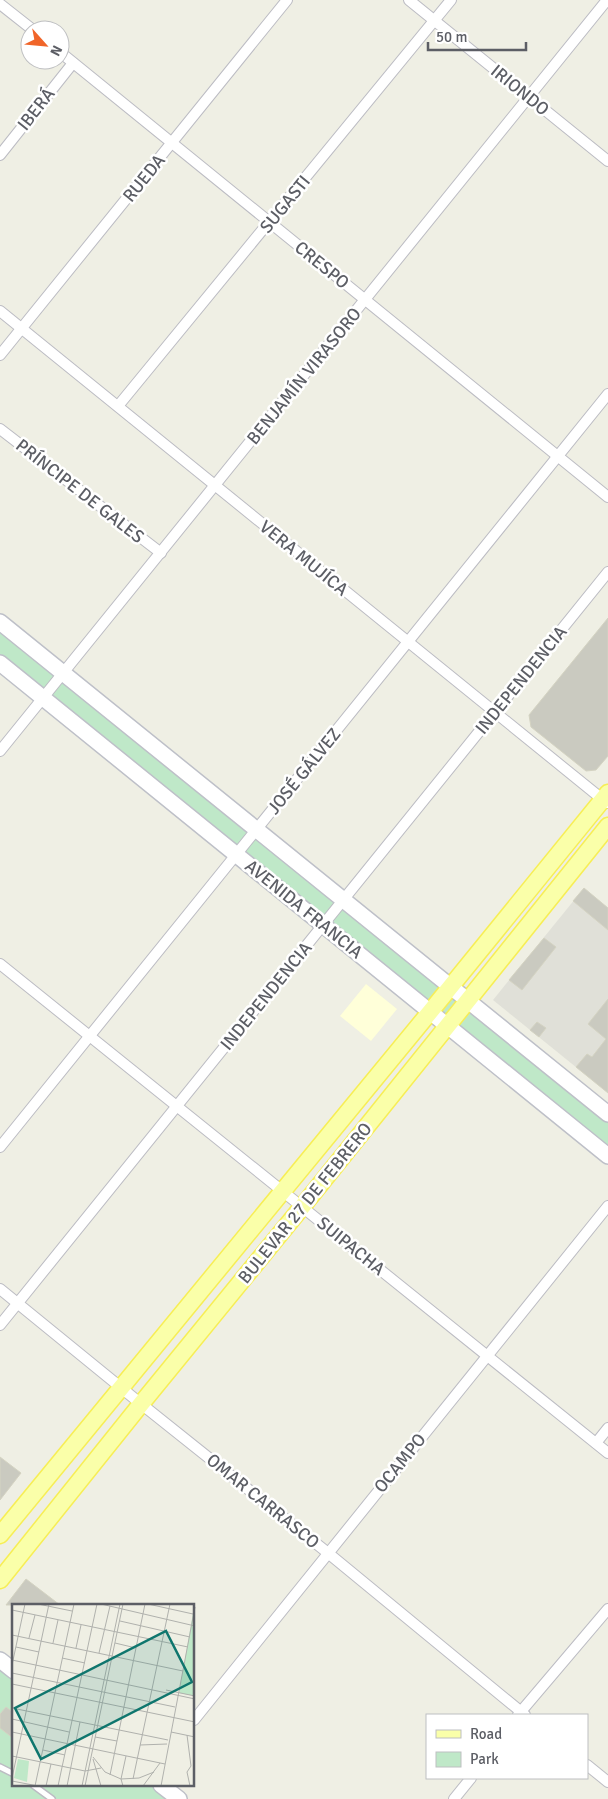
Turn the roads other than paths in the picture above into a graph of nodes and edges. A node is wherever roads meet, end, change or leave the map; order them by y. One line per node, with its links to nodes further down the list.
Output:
1 (287, 0): 11 (street, RUEDA)
2 (409, 0): 7 (street, IRIONDO)
3 (451, 0): 7 (street, SUGASTI)
4 (607, 0): 10 (street, BENJAMÍN VIRASORO)
5 (0, 4): 6 (street)
6 (20, 20)
7 (434, 21): 10 (street, IRIONDO); 14 (street, SUGASTI)
8 (70, 60): 9 (street, CRESPO)
9 (73, 63): 11 (street, CRESPO); 12 (street, IBERÁ)
10 (529, 97): 13 (street, IRIONDO); 15 (street, BENJAMÍN VIRASORO)
11 (172, 143): 14 (street, CRESPO); 17 (street, RUEDA)
12 (0, 156)
13 (608, 161)
14 (270, 222): 15 (street, CRESPO); 20 (street, SUGASTI)
15 (365, 300): 22 (street, CRESPO); 23 (street, BENJAMÍN VIRASORO)
16 (0, 311): 17 (street, VERA MUJÍCA)
17 (21, 328): 18 (street, RUEDA); 20 (street, VERA MUJÍCA)
18 (0, 355)
19 (608, 394): 22 (street, JOSÉ GÁLVEZ)
20 (118, 406): 23 (street, VERA MUJÍCA)
21 (0, 429): 25 (street, PRÍNCIPE DE GALES)
22 (558, 456): 24 (street, CRESPO); 28 (street, JOSÉ GÁLVEZ)
23 (215, 486): 25 (street, BENJAMÍN VIRASORO); 28 (street, VERA MUJÍCA)
24 (608, 497)
25 (161, 554): 30 (street, BENJAMÍN VIRASORO)
26 (608, 572): 32 (street, INDEPENDENCIA)
27 (0, 622): 30 (main road, AVENIDA FRANCIA)
28 (408, 642): 32 (street, VERA MUJÍCA); 36 (street, JOSÉ GÁLVEZ)
29 (0, 663): 31 (main road, AVENIDA FRANCIA)
30 (64, 674): 31 (street, BENJAMÍN VIRASORO); 36 (main road, AVENIDA FRANCIA)
31 (44, 698): 33 (street, BENJAMÍN VIRASORO); 37 (main road, AVENIDA FRANCIA)
32 (495, 712): 34 (street, VERA MUJÍCA); 38 (street, INDEPENDENCIA)
33 (0, 751)
34 (606, 799): 41 (main road, BULEVAR 27 DE FEBRERO)
35 (608, 826): 42 (main road, BULEVAR 27 DE FEBRERO)
36 (256, 830): 37 (street, JOSÉ GÁLVEZ); 38 (main road, AVENIDA FRANCIA)
37 (236, 854): 39 (main road, AVENIDA FRANCIA); 45 (street, JOSÉ GÁLVEZ)
38 (344, 900): 39 (street, INDEPENDENCIA); 41 (main road, AVENIDA FRANCIA)
39 (323, 925): 43 (main road, AVENIDA FRANCIA); 46 (street, INDEPENDENCIA)
40 (0, 964): 45 (street, SUIPACHA)
41 (451, 987): 42 (main road, AVENIDA FRANCIA); 43 (main road, BULEVAR 27 DE FEBRERO)
42 (468, 1000): 44 (main road, BULEVAR 27 DE FEBRERO); 47 (main road, AVENIDA FRANCIA)
43 (430, 1012): 44 (main road, AVENIDA FRANCIA); 50 (main road, BULEVAR 27 DE FEBRERO)
44 (448, 1026): 49 (main road, AVENIDA FRANCIA); 52 (main road, BULEVAR 27 DE FEBRERO)
45 (89, 1036): 46 (street, SUIPACHA); 48 (street, JOSÉ GÁLVEZ)
46 (177, 1106): 50 (street, SUIPACHA); 54 (street, INDEPENDENCIA)
47 (608, 1114)
48 (0, 1146)
49 (608, 1156)
50 (283, 1192): 52 (street, SUIPACHA); 57 (main road, BULEVAR 27 DE FEBRERO)
51 (608, 1206): 56 (street, OCAMPO)
52 (302, 1207): 56 (street, SUIPACHA); 58 (main road, BULEVAR 27 DE FEBRERO)
53 (0, 1289): 54 (street, OMAR CARRASCO)
54 (18, 1304): 55 (street, INDEPENDENCIA); 57 (street, OMAR CARRASCO)
55 (0, 1326)
56 (487, 1356): 60 (street, SUIPACHA); 63 (street, OCAMPO)
57 (121, 1388): 58 (street, OMAR CARRASCO); 62 (main road, BULEVAR 27 DE FEBRERO)
58 (141, 1404): 63 (street, OMAR CARRASCO); 64 (main road, BULEVAR 27 DE FEBRERO)
59 (608, 1428): 60 (street)
60 (596, 1444): 61 (street, SUIPACHA)
61 (608, 1453)
62 (0, 1535)
63 (328, 1552): 68 (street, OMAR CARRASCO); 69 (street, OCAMPO)
64 (0, 1580)
65 (608, 1608): 68 (street)
66 (0, 1660): 67 (main road)
67 (12, 1669)
68 (521, 1714)
69 (195, 1719)
70 (588, 1766): 74 (street)
71 (0, 1767): 72 (lane)
72 (12, 1773)
73 (470, 1779): 79 (street)
74 (608, 1782)
75 (34, 1786): 77 (lane)
76 (162, 1786): 78 (main road)
77 (52, 1799)
78 (179, 1799)
79 (454, 1799)

